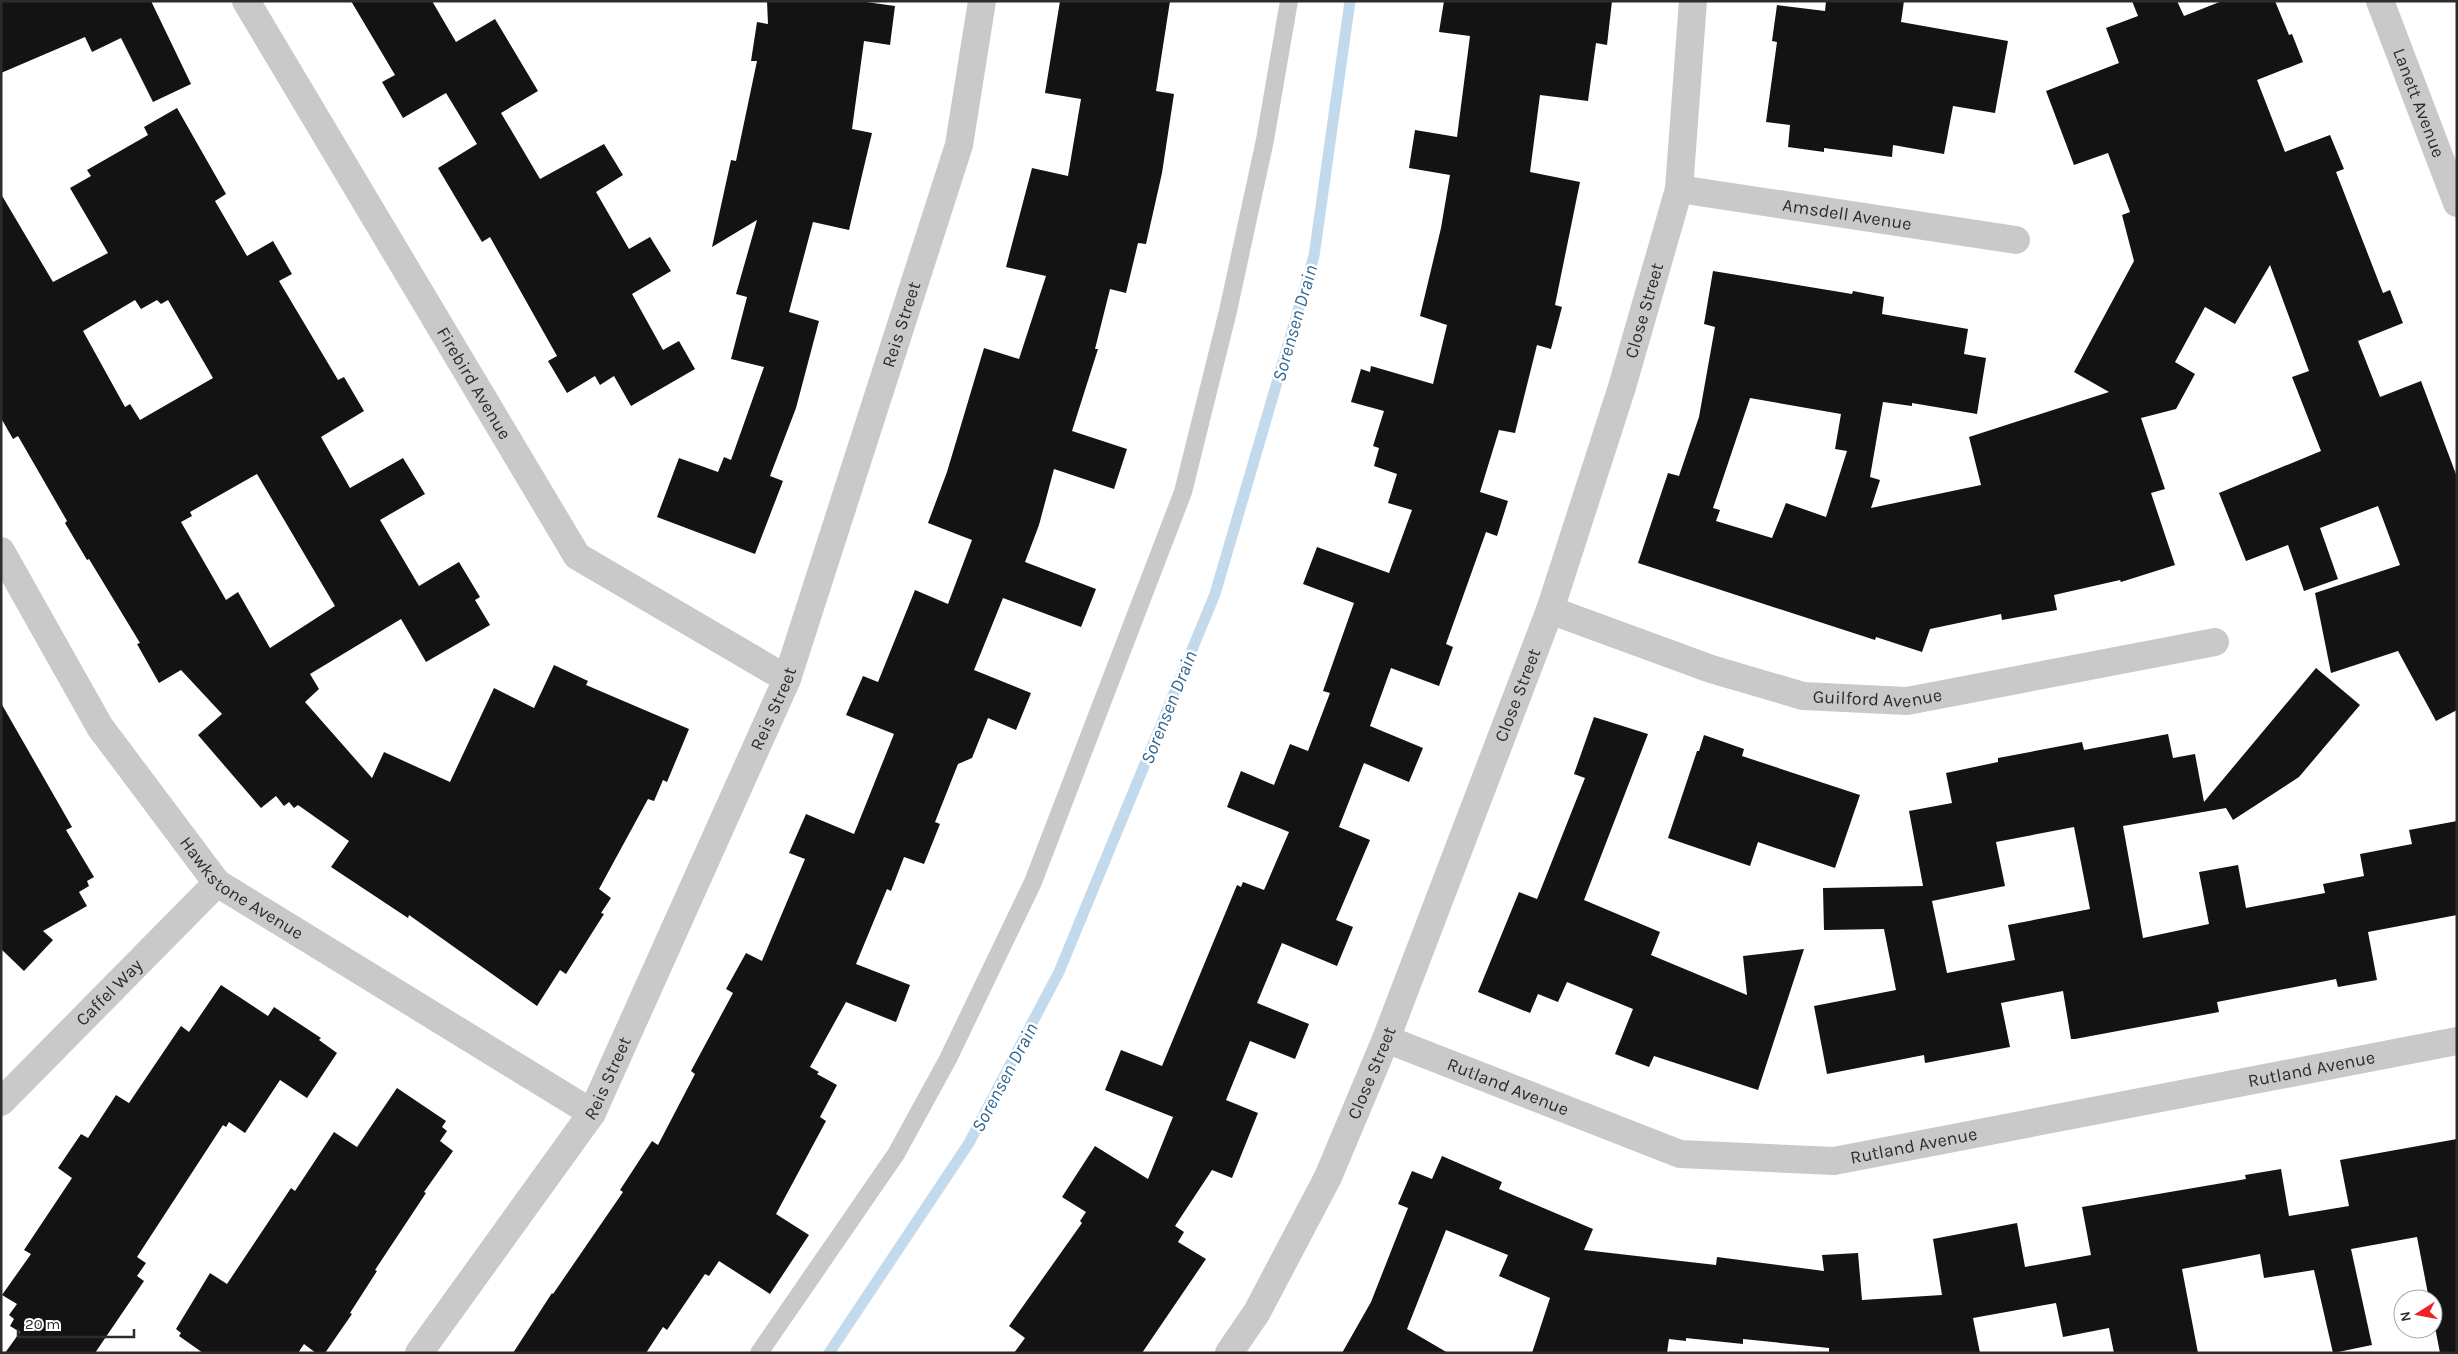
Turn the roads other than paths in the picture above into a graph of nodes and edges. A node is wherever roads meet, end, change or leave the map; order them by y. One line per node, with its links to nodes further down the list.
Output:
1 (246, 1): 12 (street, Firebird Avenue)
2 (982, 1): 12 (street, Reis Street)
3 (1289, 1): 19 (lane)
4 (1692, 1): 6 (street, Close Street)
5 (2380, 1): 7 (street, Lanett Avenue)
6 (1679, 189): 8 (street, Amsdell Avenue); 10 (street, Close Street)
7 (2457, 203)
8 (2016, 240)
9 (4, 561): 13 (street, Hawkstone Avenue)
10 (1550, 610): 11 (street, Guilford Avenue); 14 (street, Close Street)
11 (2215, 642)
12 (787, 679): 17 (street, Reis Street)
13 (217, 883): 16 (street, Caffel Way); 17 (street, Hawkstone Avenue)
14 (1386, 1039): 15 (street, Rutland Avenue); 20 (street, Close Street)
15 (2457, 1041)
16 (1, 1102)
17 (592, 1113): 18 (street, Reis Street)
18 (419, 1353)
19 (759, 1353)
20 (1229, 1353)

